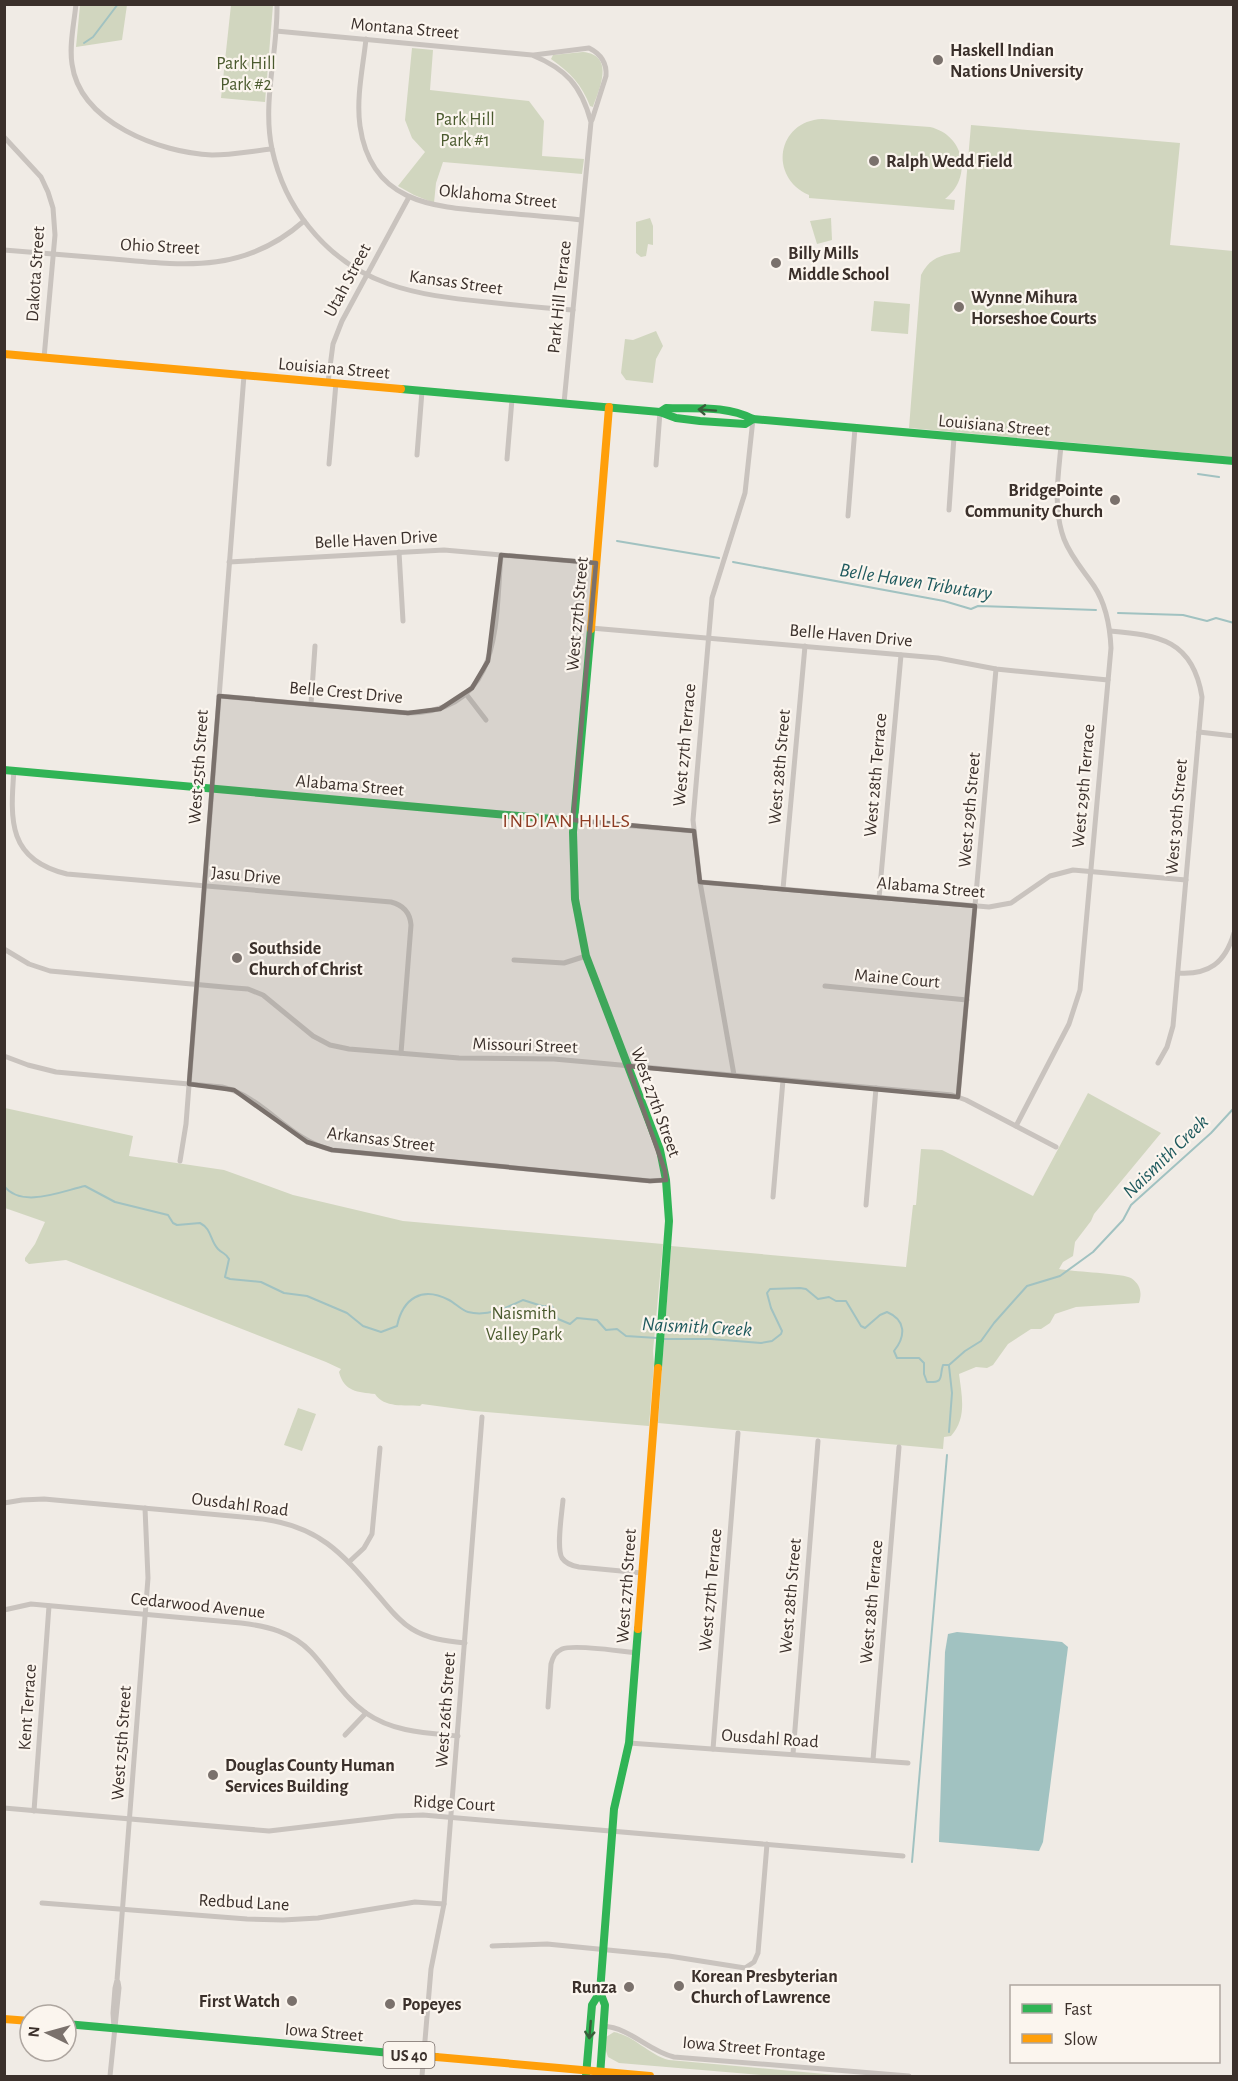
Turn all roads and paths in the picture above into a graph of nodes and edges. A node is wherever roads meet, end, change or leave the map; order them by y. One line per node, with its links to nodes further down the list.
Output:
1 (76, 4): 10 (street)
2 (277, 4): 3 (street, Kansas Street)
3 (276, 32): 4 (street, Montana Street); 10 (street, Kansas Street)
4 (366, 39): 5 (street, Montana Street); 11 (street, Oklahoma Street)
5 (532, 55): 6 (street, Montana Street); 7 (street, Montana Street)
6 (603, 58): 8 (street, Park Hill Terrace)
7 (561, 71): 8 (street, Park Hill Terrace)
8 (591, 122): 13 (street, Park Hill Terrace)
9 (4, 137): 15 (street, Dakota Street)
10 (272, 149): 12 (street, Kansas Street)
11 (409, 198): 13 (street, Oklahoma Street); 16 (street, Utah Street)
12 (304, 220): 15 (street, Ohio Street); 16 (street, Kansas Street)
13 (581, 220): 17 (street, Park Hill Terrace)
14 (4, 250): 15 (street, Ohio Street)
15 (53, 254): 19 (street, Dakota Street)
16 (367, 276): 17 (street, Kansas Street); 21 (street, Utah Street)
17 (573, 310): 24 (street, Park Hill Terrace)
18 (4, 354): 19 (main road, Louisiana Street)
19 (44, 358): 20 (main road, Louisiana Street)
20 (244, 375): 21 (main road, Louisiana Street); 40 (street, West 25th Street)
21 (332, 383): 22 (main road, Louisiana Street); 34 (street, Utah Street)
22 (422, 391): 23 (main road, Louisiana Street); 31 (street)
23 (512, 399): 24 (main road, Louisiana Street); 32 (street)
24 (564, 403): 25 (main road, Louisiana Street)
25 (609, 407): 26 (main road, Louisiana Street); 41 (main road, West 27th Street)
26 (660, 412): 27 (main road, Louisiana Street); 35 (street)
27 (753, 419): 28 (main road, Louisiana Street); 45 (street, West 27th Terrace)
28 (855, 428): 29 (main road, Louisiana Street); 37 (street)
29 (954, 437): 30 (main road, Louisiana Street); 36 (street)
30 (1061, 446): 33 (main road, Louisiana Street); 44 (street, West 29th Terrace)
31 (417, 455)
32 (507, 459)
33 (1233, 461)
34 (329, 464)
35 (656, 465)
36 (948, 510)
37 (848, 516)
38 (399, 552): 39 (street, Belle Haven Drive); 40 (street, Belle Haven Drive); 42 (street)
39 (501, 555): 41 (street, Belle Haven Drive); 51 (street, Belle Crest Drive)
40 (229, 562): 52 (street, West 25th Street)
41 (596, 563): 43 (main road, West 27th Street)
42 (403, 621)
43 (591, 628): 45 (street, Belle Haven Drive); 60 (main road, West 27th Street)
44 (1110, 631): 50 (street, West 29th Terrace); 55 (street, West 30th Street)
45 (708, 638): 47 (street, Belle Haven Drive); 61 (street, West 27th Terrace)
46 (315, 646): 53 (street)
47 (805, 646): 48 (street, Belle Haven Drive); 66 (street, West 28th Street)
48 (901, 655): 49 (street, Belle Haven Drive); 67 (street, West 28th Terrace)
49 (996, 669): 50 (street, Belle Haven Drive); 68 (street, West 29th Street)
50 (1108, 680): 62 (street, West 29th Terrace)
51 (466, 694): 53 (street, Belle Crest Drive); 54 (street)
52 (219, 696): 53 (street, Belle Crest Drive); 59 (street, West 25th Street)
53 (311, 704)
54 (486, 720)
55 (1199, 732): 56 (street); 63 (street, West 30th Street)
56 (1233, 736)
57 (4, 770): 58 (main road, Alabama Street)
58 (14, 771): 59 (main road, Alabama Street); 65 (street, Jasu Drive)
59 (212, 788): 60 (main road, Alabama Street); 65 (street, West 25th Street)
60 (573, 820): 61 (street, Alabama Street); 71 (main road, West 27th Street)
61 (694, 831): 64 (street, West 27th Terrace)
62 (1091, 871): 63 (street, Alabama Street); 68 (street, Alabama Street); 86 (street, West 29th Terrace)
63 (1186, 880): 73 (street, West 30th Street)
64 (700, 882): 66 (street, Alabama Street); 81 (street, West 27th Terrace)
65 (204, 886): 74 (street, West 25th Street); 77 (street, Jasu Drive)
66 (783, 889): 67 (street, Alabama Street)
67 (879, 898): 68 (street, Alabama Street)
68 (975, 906): 76 (street, West 29th Street)
69 (1233, 933): 73 (street)
70 (4, 949): 74 (street, Missouri Street)
71 (586, 956): 72 (street); 80 (main road, West 27th Street)
72 (514, 960)
73 (1178, 973): 79 (street, West 30th Street)
74 (197, 984): 77 (street, Missouri Street); 83 (street, West 25th Street)
75 (825, 986): 76 (street, Maine Court)
76 (967, 1000): 85 (street, West 29th Street)
77 (402, 1053): 80 (street, Missouri Street)
78 (4, 1056): 83 (street, Arkansas Street)
79 (1158, 1063)
80 (628, 1066): 81 (street, Missouri Street); 89 (main road, West 27th Street)
81 (734, 1075): 82 (street, Missouri Street)
82 (783, 1080): 84 (street, Missouri Street); 90 (street)
83 (189, 1084): 88 (street, West 25th Street); 89 (street, Arkansas Street)
84 (876, 1088): 85 (street, Missouri Street); 91 (street)
85 (958, 1097): 86 (street, Missouri Street)
86 (1016, 1126): 87 (street, Missouri Street)
87 (1056, 1147)
88 (180, 1161)
89 (666, 1180): 101 (main road, West 27th Street)
90 (773, 1197)
91 (866, 1205)
92 (482, 1417): 105 (street, West 26th Street)
93 (738, 1433): 112 (street, West 27th Terrace)
94 (818, 1441): 113 (street, West 28th Street)
95 (899, 1447): 114 (street, West 28th Terrace)
96 (380, 1448): 100 (street)
97 (563, 1500): 101 (street)
98 (4, 1503): 99 (street, Ousdahl Road)
99 (145, 1508): 100 (street, Ousdahl Road); 104 (street, West 25th Street)
100 (349, 1562): 105 (street, Ousdahl Road)
101 (642, 1573): 106 (main road, West 27th Street)
102 (49, 1606): 103 (street, Cedarwood Avenue); 104 (street, Cedarwood Avenue); 117 (street, Kent Terrace)
103 (4, 1610)
104 (145, 1614): 108 (street, Cedarwood Avenue); 119 (street, West 25th Street)
105 (465, 1643): 110 (street, West 26th Street)
106 (636, 1653): 107 (street); 111 (main road, West 27th Street)
107 (548, 1707)
108 (366, 1713): 109 (street); 110 (street, Cedarwood Avenue)
109 (345, 1734)
110 (458, 1736): 118 (street, West 26th Street)
111 (629, 1743): 112 (street, Ousdahl Road); 120 (main road, West 27th Street)
112 (713, 1749): 113 (street, Ousdahl Road)
113 (793, 1754): 114 (street, Ousdahl Road)
114 (873, 1760): 115 (street, Ousdahl Road)
115 (908, 1763)
116 (4, 1808): 117 (street, Ridge Court)
117 (34, 1810): 119 (street, Ridge Court)
118 (452, 1817): 119 (street, Ridge Court); 120 (street, Ridge Court); 124 (street, West 26th Street)
119 (130, 1819): 125 (street, West 25th Street)
120 (612, 1831): 121 (street, Ridge Court); 127 (main road, West 27th Street)
121 (767, 1845): 122 (street, Ridge Court); 127 (street)
122 (903, 1856)
123 (42, 1903): 125 (street, Redbud Lane)
124 (444, 1904): 125 (street, Redbud Lane); 132 (street, West 26th Street)
125 (123, 1909): 131 (street, West 25th Street)
126 (492, 1946): 127 (street)
127 (603, 1950): 128 (main road, West 27th Street)
128 (600, 1992): 130 (main road, West 27th Street); 133 (main road, West 27th Street, one-way to 133)
129 (78, 2025): 131 (main road, Iowa Street / US 40)
130 (603, 2026): 134 (main road, West 27th Street); 138 (street, Iowa Street Frontage)
131 (114, 2028): 132 (main road, Iowa Street / US 40); 135 (street, West 25th Street)
132 (423, 2056): 133 (main road, Iowa Street / US 40); 136 (street, West 26th Street)
133 (586, 2074): 134 (main road, Iowa Street / US 40)
134 (600, 2074): 137 (main road, Iowa Street / US 40)
135 (110, 2076)
136 (422, 2076)
137 (650, 2076)
138 (909, 2076)

